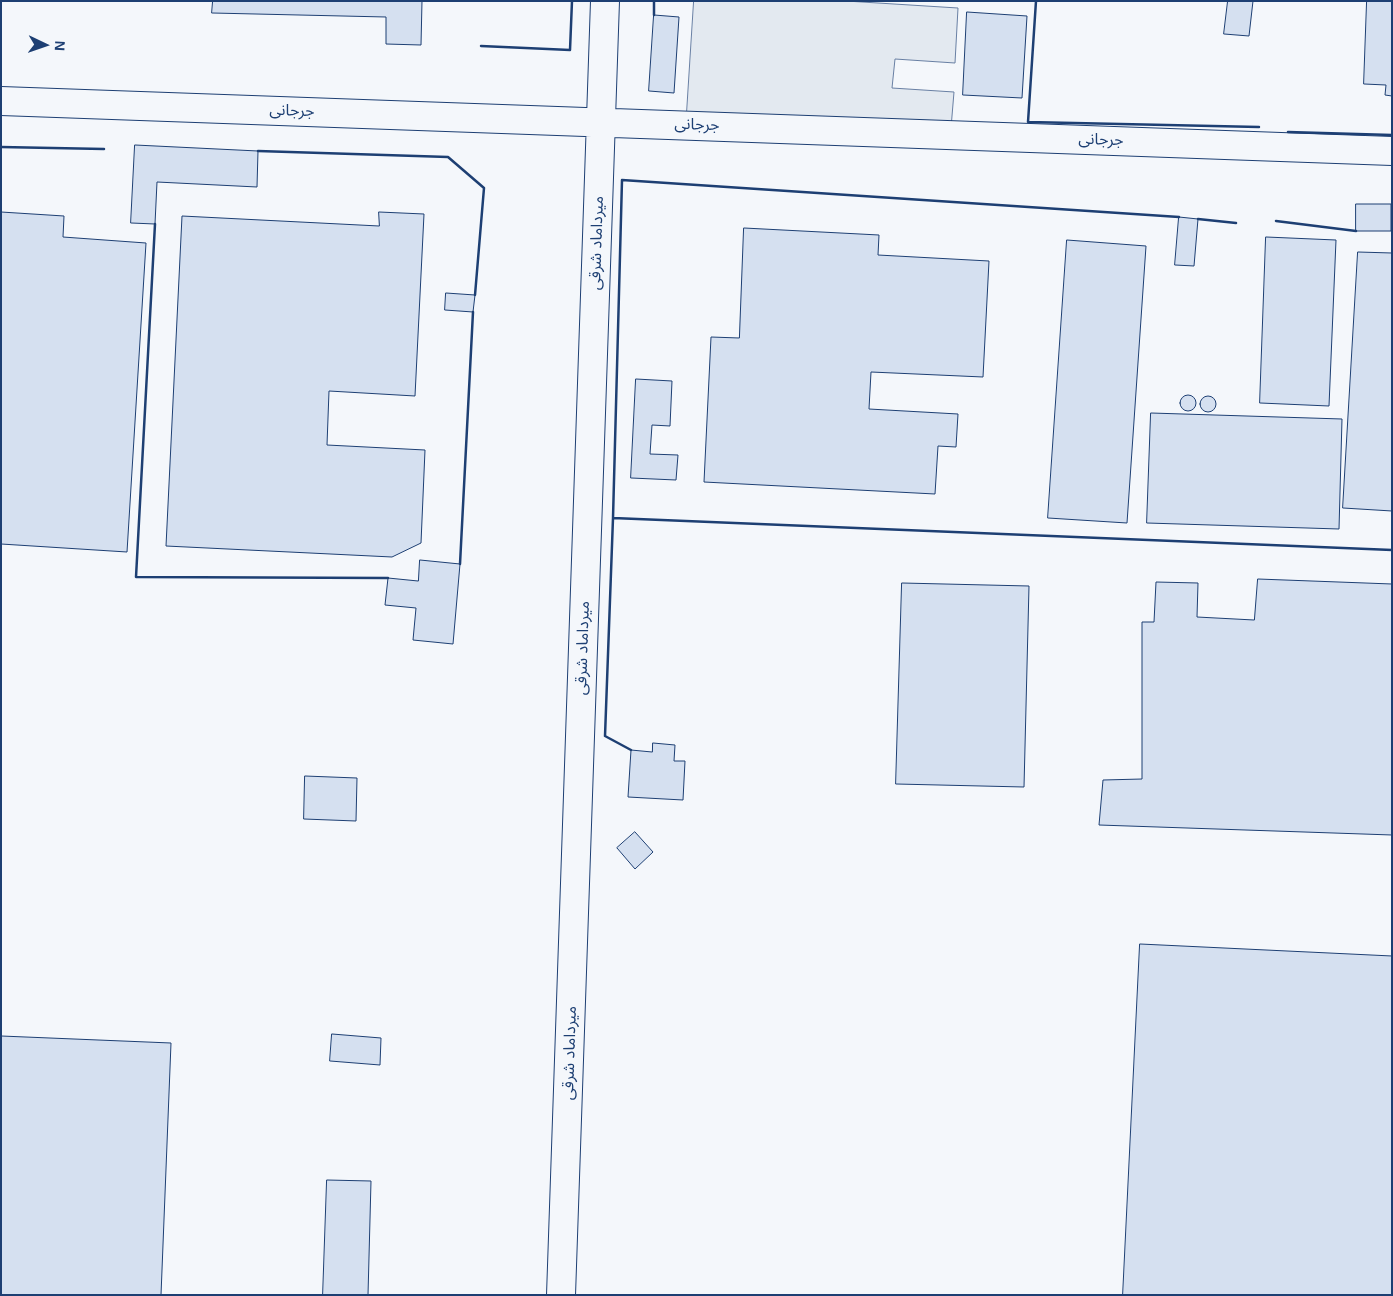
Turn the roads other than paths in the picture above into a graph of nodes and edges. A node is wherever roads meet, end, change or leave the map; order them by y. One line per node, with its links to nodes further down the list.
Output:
1 (605, 1): 3 (street, میرداماد شرقی)
2 (1, 101): 3 (street, جرجانی)
3 (601, 122): 4 (street, جرجانی); 5 (street, میرداماد شرقی)
4 (1392, 151)
5 (561, 1295)

